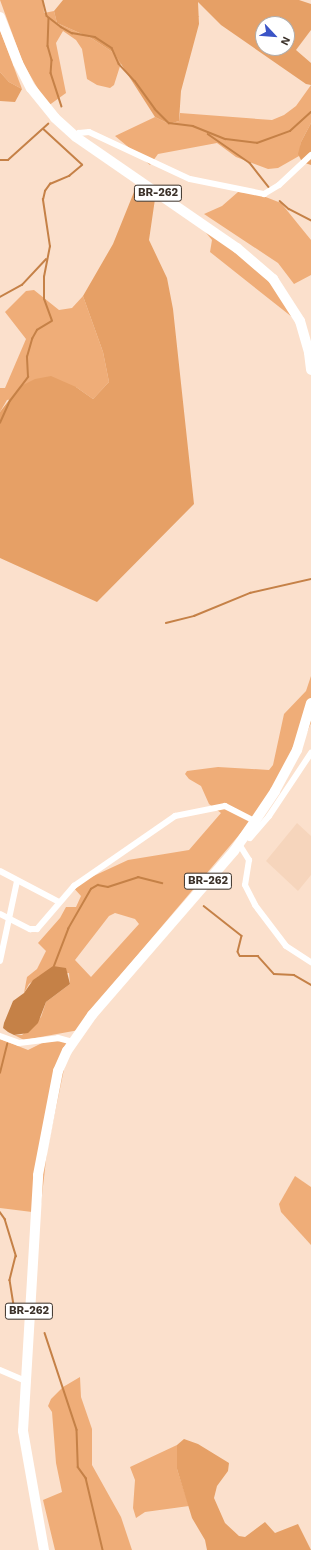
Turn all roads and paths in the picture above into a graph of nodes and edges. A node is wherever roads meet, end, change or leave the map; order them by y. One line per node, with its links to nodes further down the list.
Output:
1 (0, 17): 2 (highway, BR-262)
2 (76, 137): 3 (street); 4 (highway, BR-262)
3 (311, 155)
4 (311, 370)
5 (311, 703): 7 (highway, BR-262)
6 (311, 753): 7 (street)
7 (249, 832): 10 (street); 14 (street); 16 (highway, BR-262)
8 (0, 871): 9 (street)
9 (17, 881): 10 (street); 12 (street)
10 (59, 902): 12 (street)
11 (0, 914): 12 (street)
12 (9, 919): 13 (street)
13 (0, 961)
14 (311, 962)
15 (0, 1036): 16 (street)
16 (73, 1042): 18 (highway, BR-262)
17 (0, 1370): 18 (street)
18 (24, 1380): 19 (highway, BR-262)
19 (44, 1550)

